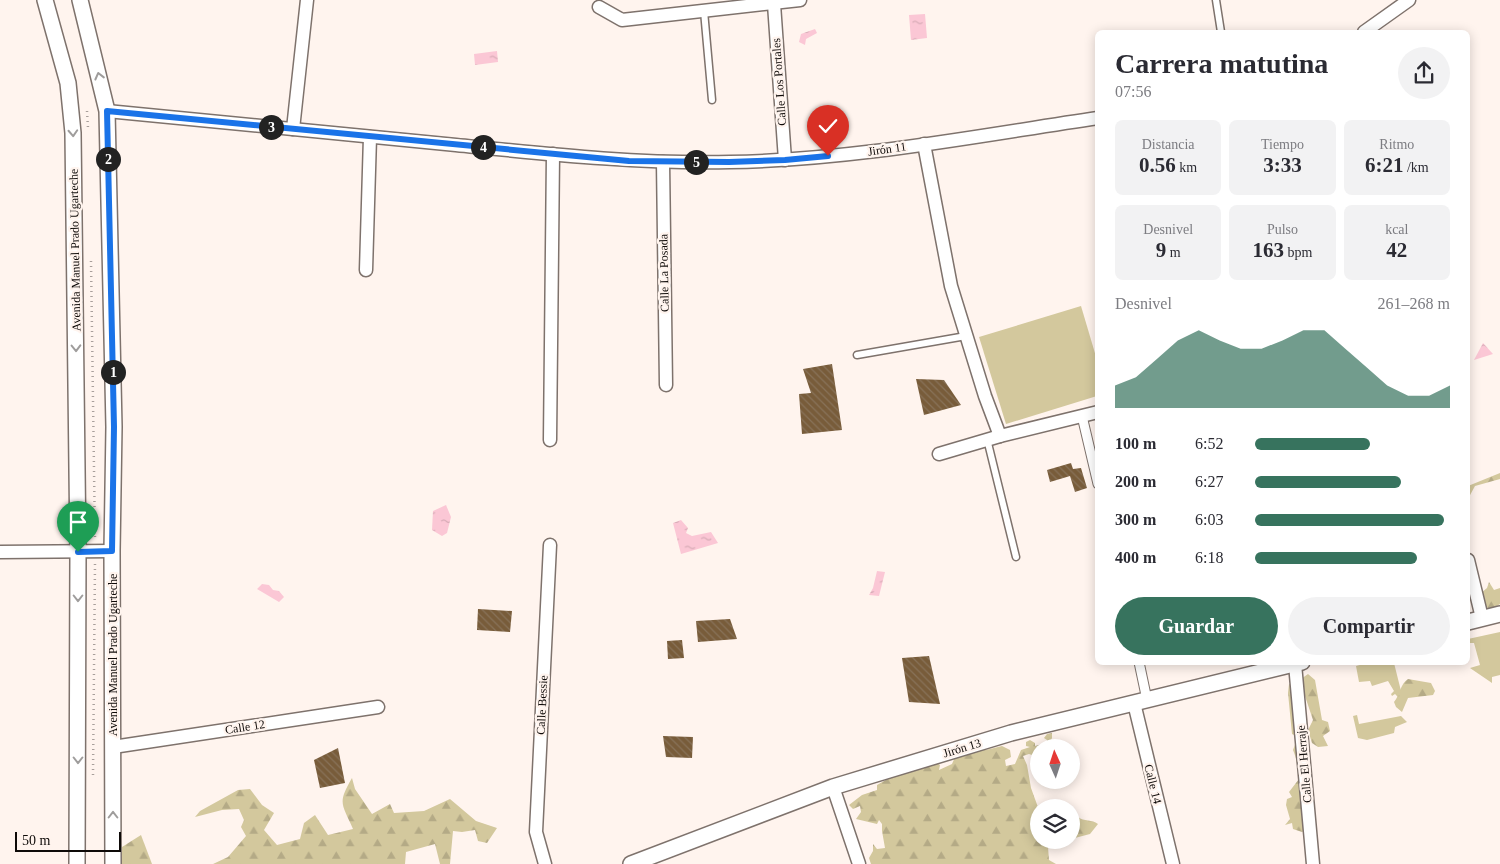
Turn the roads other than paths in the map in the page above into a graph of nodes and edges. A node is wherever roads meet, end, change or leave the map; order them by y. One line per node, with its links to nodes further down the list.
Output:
1 (45, 0): 34 (street, Avenida Manuel Prado Ugarteche, one-way to 34)
2 (80, 0): 13 (street, Avenida Manuel Prado Ugarteche, one-way to 2)
3 (307, 0): 15 (street)
4 (800, 0): 7 (street)
5 (1216, 0): 10 (lane)
6 (1409, 0): 11 (street)
7 (774, 4): 9 (street); 19 (street, Calle Los Portales)
8 (599, 7): 9 (street)
9 (704, 11): 12 (lane)
10 (1221, 30)
11 (1367, 30)
12 (712, 100)
13 (107, 111): 15 (street, Jirón 11); 32 (street, Avenida Manuel Prado Ugarteche)
14 (1095, 118): 17 (street, Jirón 11)
15 (293, 129): 16 (street, Jirón 11)
16 (370, 137): 18 (street, Jirón 11); 21 (street)
17 (924, 144): 19 (street, Jirón 11); 22 (street)
18 (553, 154): 20 (street, Jirón 11); 28 (street)
19 (785, 160): 20 (street, Jirón 11)
20 (663, 162): 24 (street, Calle La Posada)
21 (366, 270)
22 (966, 336): 23 (lane); 27 (street)
23 (857, 355)
24 (666, 385)
25 (1095, 413): 26 (street)
26 (1082, 416): 27 (street); 30 (street)
27 (994, 438): 29 (street); 35 (lane)
28 (550, 440)
29 (939, 454)
30 (1095, 471)
31 (550, 545): 49 (street, Calle Bessie)
32 (112, 551): 34 (street); 45 (street, Avenida Manuel Prado Ugarteche)
33 (0, 552): 34 (street)
34 (78, 552): 47 (street, Avenida Manuel Prado Ugarteche, one-way to 47)
35 (1016, 557)
36 (1470, 568): 38 (street)
37 (1500, 614): 38 (street)
38 (1482, 618): 39 (street)
39 (1470, 621)
40 (1138, 665): 43 (street)
41 (1291, 665): 43 (street, Jirón 13)
42 (1299, 665): 53 (street, Calle El Herraje)
43 (1140, 702): 46 (street, Jirón 13); 52 (street, Calle 14)
44 (378, 707): 45 (street, Calle 12)
45 (113, 747): 48 (street, Avenida Manuel Prado Ugarteche, one-way to 45)
46 (833, 787): 50 (street, Jirón 13); 51 (street)
47 (77, 864)
48 (113, 864)
49 (545, 864)
50 (631, 864)
51 (859, 864)
52 (1173, 864)
53 (1313, 864)

